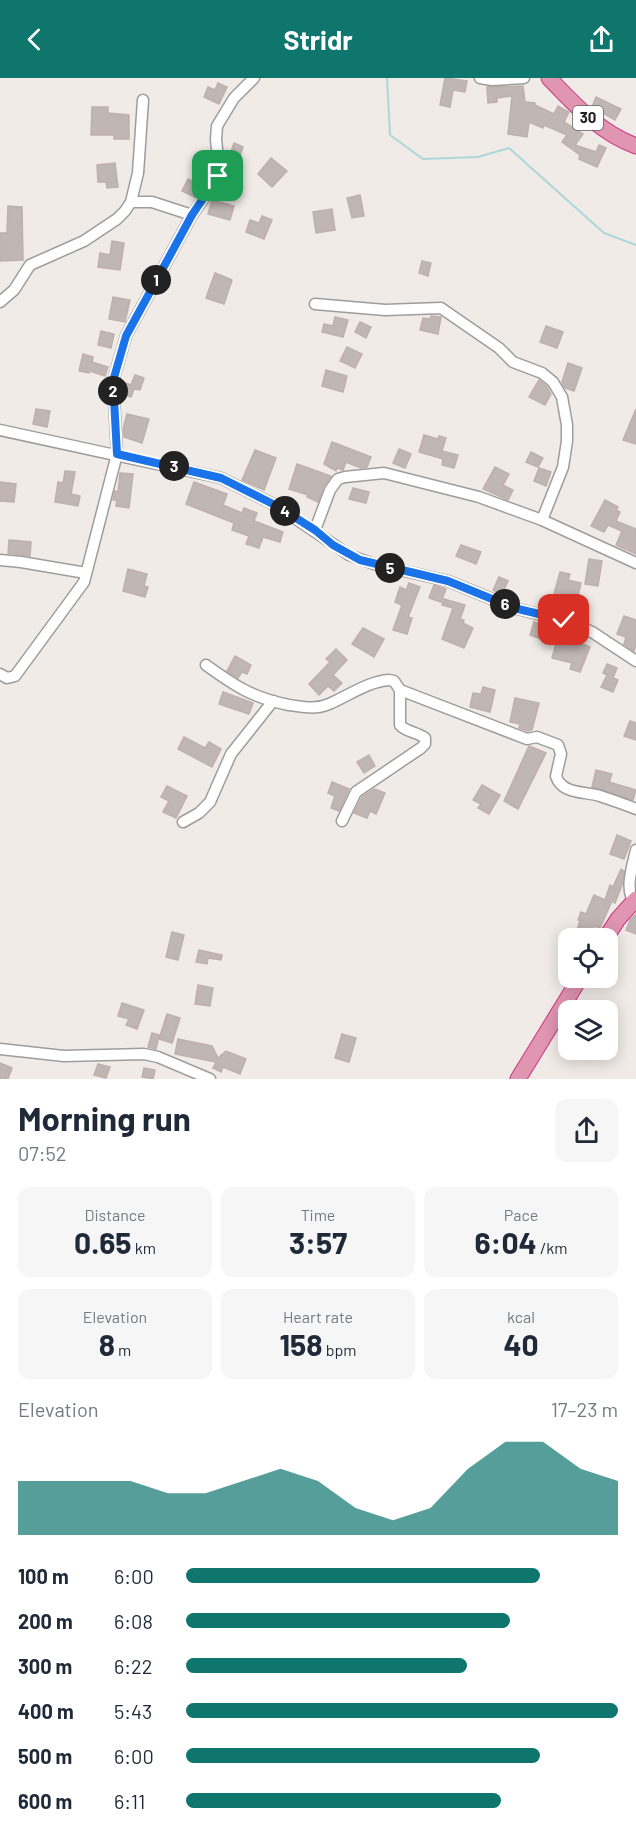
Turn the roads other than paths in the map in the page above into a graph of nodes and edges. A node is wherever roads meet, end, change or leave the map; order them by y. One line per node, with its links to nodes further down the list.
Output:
1 (254, 78): 8 (street)
2 (480, 78): 3 (street)
3 (524, 78)
4 (549, 78): 6 (highway, 30)
5 (143, 100): 7 (street)
6 (636, 146)
7 (131, 202): 8 (street); 9 (street)
8 (192, 215): 12 (street)
9 (0, 302)
10 (315, 304): 13 (street)
11 (0, 430): 12 (street)
12 (117, 454): 14 (street); 17 (street)
13 (542, 520): 14 (street); 16 (street)
14 (315, 530): 18 (street)
15 (0, 560): 17 (street)
16 (636, 563)
17 (87, 573): 20 (street)
18 (636, 661)
19 (206, 665): 22 (street)
20 (0, 674)
21 (400, 690): 22 (street); 23 (street); 24 (street)
22 (273, 701): 25 (street)
23 (636, 809)
24 (342, 821)
25 (183, 822)
26 (636, 850): 27 (street)
27 (635, 901): 28 (highway)
28 (612, 928)
29 (573, 988): 32 (highway)
30 (0, 1048): 31 (street)
31 (210, 1079)
32 (518, 1079)

